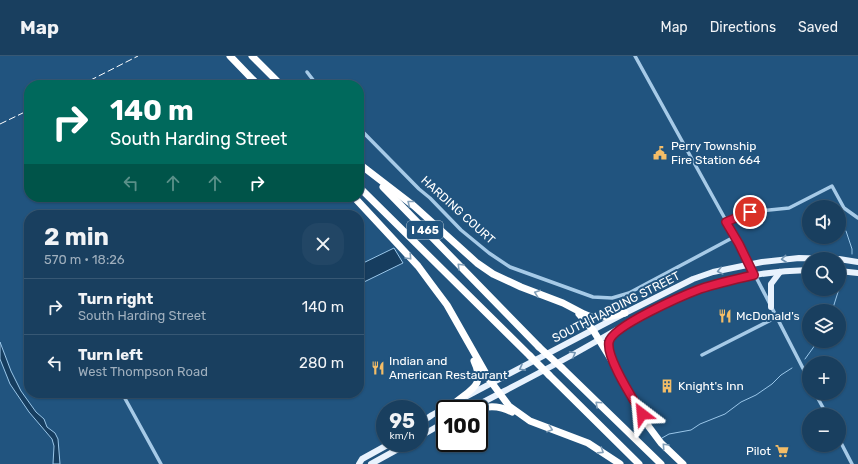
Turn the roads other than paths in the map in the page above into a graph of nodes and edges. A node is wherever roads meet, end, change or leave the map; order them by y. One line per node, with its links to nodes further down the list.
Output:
1 (230, 56): 5 (highway)
2 (252, 56): 6 (highway)
3 (635, 56): 14 (street)
4 (307, 72): 7 (street)
5 (253, 80)
6 (276, 80)
7 (313, 80)
8 (364, 133): 15 (street, HARDING COURT)
9 (364, 166): 26 (highway, one-way to 9)
10 (364, 167): 52 (highway, I 465, one-way to 10, bridge)
11 (364, 192): 51 (highway, I 465, bridge)
12 (359, 202): 29 (highway, one-way to 29)
13 (858, 218): 14 (street)
14 (726, 222): 15 (street)
15 (734, 237): 19 (street)
16 (802, 258): 19 (main road, SOUTH HARDING STREET, one-way to 19)
17 (846, 260): 18 (main road, SOUTH HARDING STREET)
18 (858, 262)
19 (748, 264): 24 (street); 27 (main road, SOUTH HARDING STREET, one-way to 27)
20 (802, 270): 21 (main road, SOUTH HARDING STREET)
21 (780, 272): 24 (main road, SOUTH HARDING STREET); 25 (main road)
22 (846, 272): 23 (main road)
23 (858, 273)
24 (754, 275): 25 (street); 30 (main road, SOUTH HARDING STREET)
25 (771, 307): 28 (street)
26 (573, 308): 27 (highway); 31 (highway)
27 (625, 313): 31 (main road, SOUTH HARDING STREET)
28 (777, 317): 33 (street); 35 (street)
29 (458, 326): 36 (highway); 39 (highway)
30 (621, 328): 32 (main road, SOUTH HARDING STREET); 34 (highway)
31 (593, 330): 32 (highway); 36 (main road, SOUTH HARDING STREET, one-way to 36)
32 (599, 340): 34 (highway); 37 (main road, SOUTH HARDING STREET, one-way to 32)
33 (702, 355)
34 (612, 361): 53 (highway, one-way to 34)
35 (802, 366)
36 (492, 383): 37 (highway); 40 (main road, SOUTH HARDING STREET)
37 (499, 393): 41 (main road, SOUTH HARDING STREET); 43 (highway)
38 (125, 398): 47 (street)
39 (458, 400)
40 (460, 400)
41 (486, 400)
42 (488, 407): 43 (highway)
43 (522, 416): 50 (highway, one-way to 50)
44 (376, 451): 48 (main road)
45 (393, 452): 49 (main road)
46 (846, 452): 54 (street)
47 (161, 464)
48 (359, 464)
49 (371, 464)
50 (620, 464)
51 (639, 464)
52 (661, 464)
53 (682, 464)
54 (852, 464)

